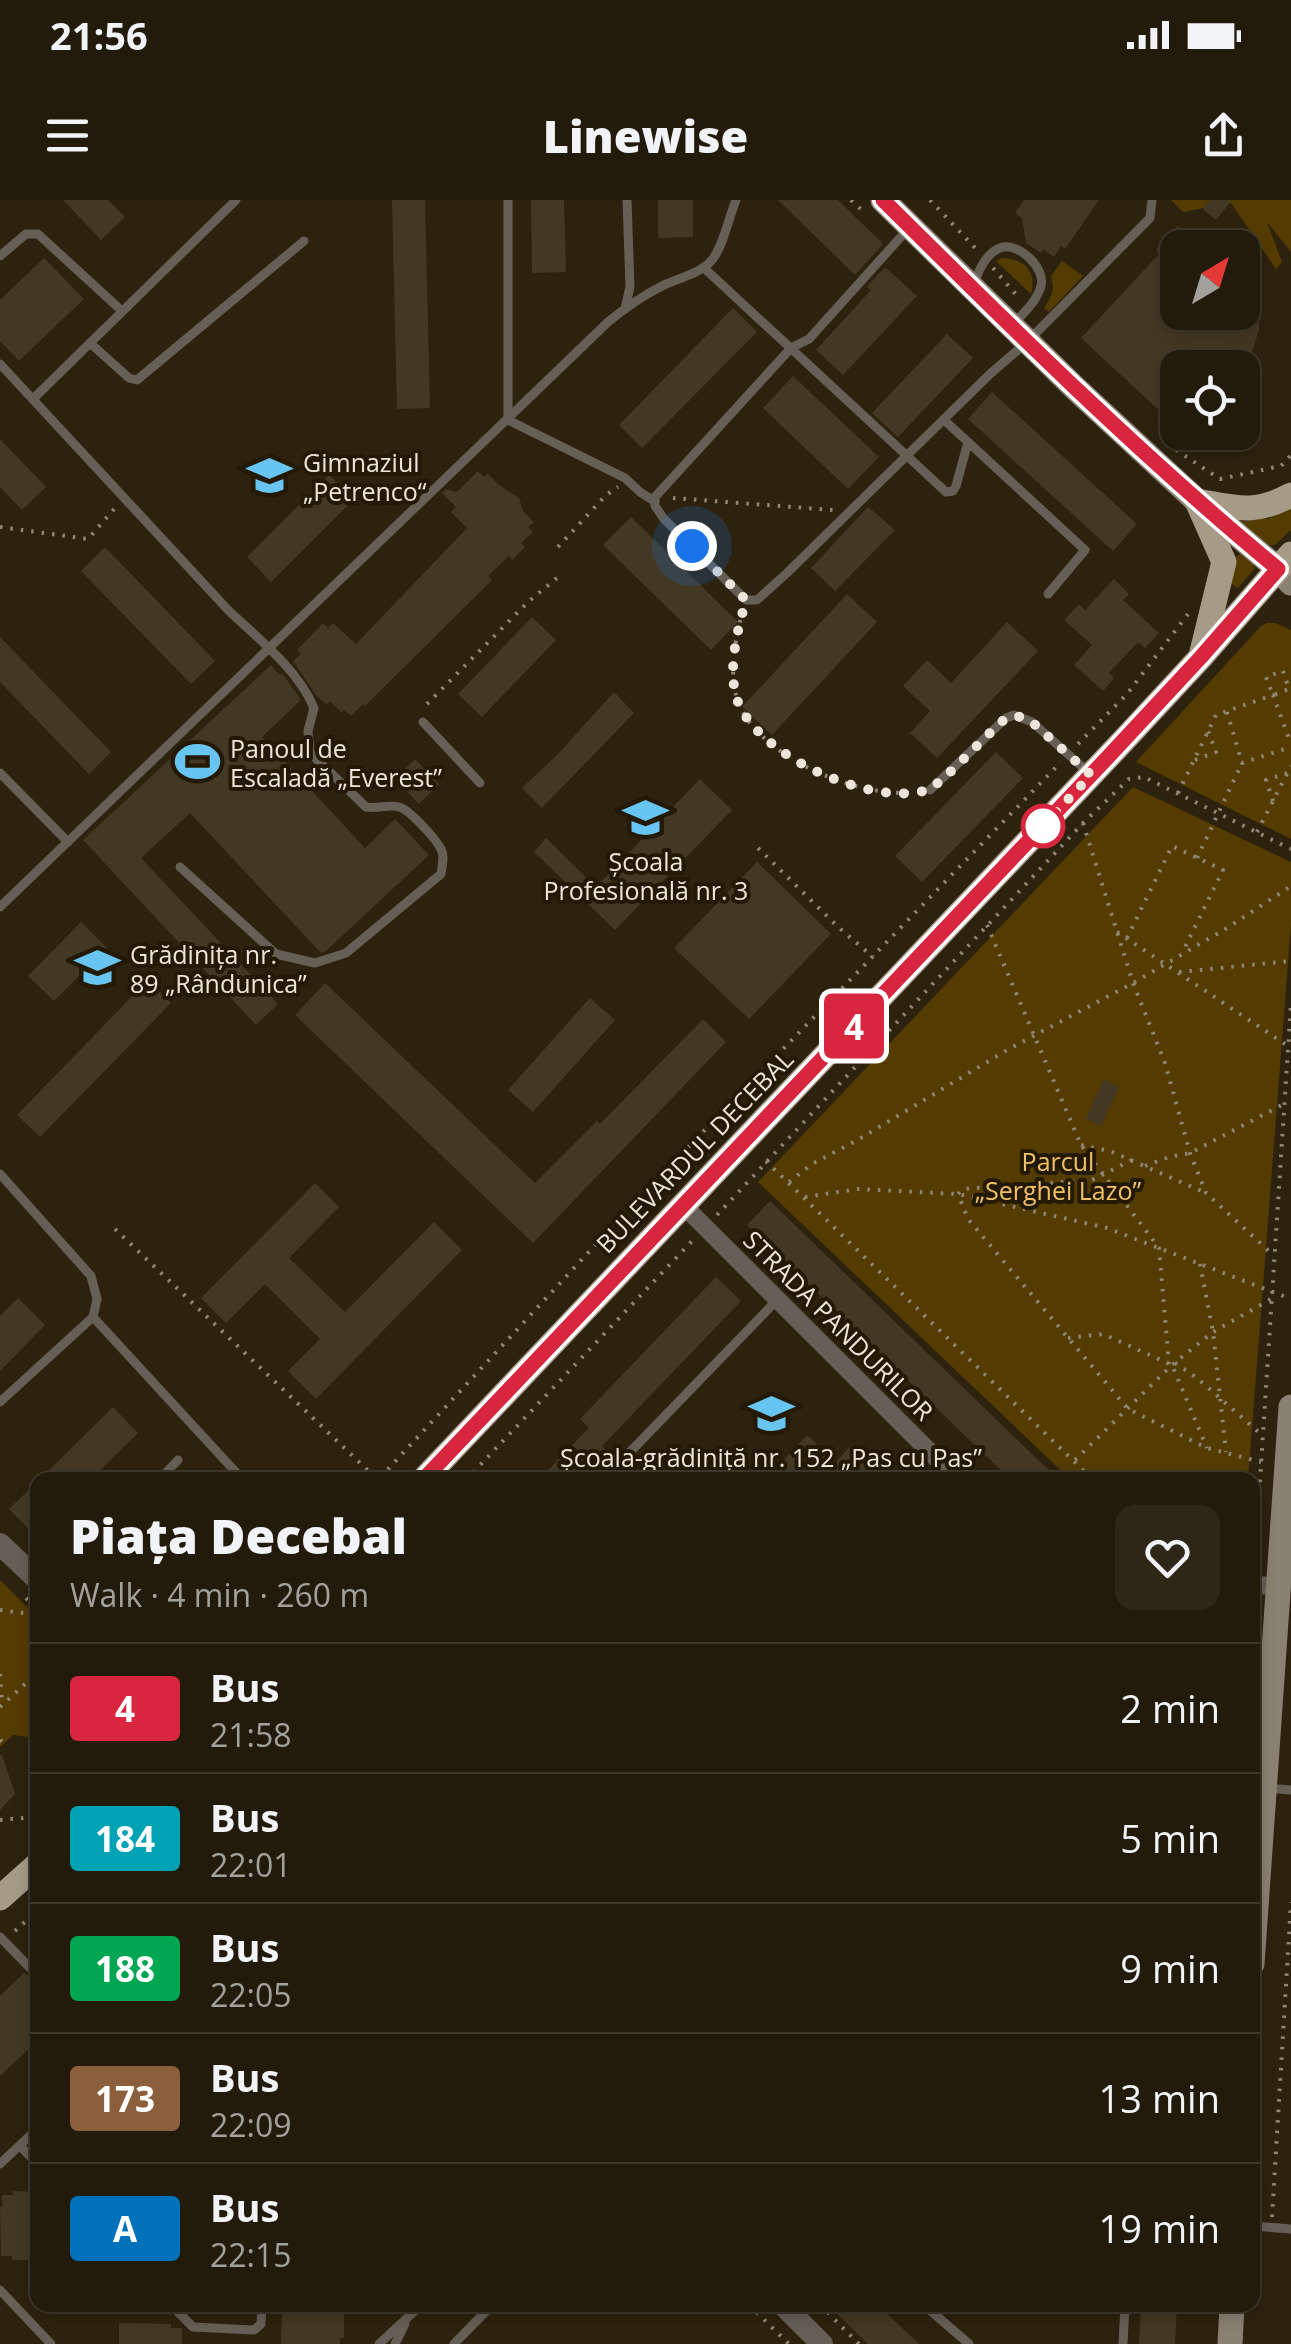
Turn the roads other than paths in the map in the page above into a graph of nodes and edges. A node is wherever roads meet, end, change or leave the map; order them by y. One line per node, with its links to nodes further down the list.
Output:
1 (236, 200): 13 (lane)
2 (508, 200): 19 (lane)
3 (628, 200): 12 (lane)
4 (736, 200): 10 (lane)
5 (883, 200): 7 (main road)
6 (1152, 200): 14 (lane)
7 (904, 235): 11 (main road); 16 (lane)
8 (304, 241): 15 (lane)
9 (0, 256): 13 (lane)
10 (704, 268): 12 (lane); 16 (lane)
11 (972, 287): 14 (main road); 14 (lane)
12 (624, 309): 19 (lane)
13 (122, 312): 15 (lane)
14 (1020, 334): 20 (lane); 25 (main road)
15 (90, 342): 18 (lane)
16 (791, 348): 22 (lane); 24 (lane)
17 (0, 364): 18 (lane)
18 (34, 398): 28 (lane)
19 (508, 420): 24 (lane); 28 (lane)
20 (944, 420): 21 (lane); 22 (lane)
21 (968, 442): 22 (lane); 27 (lane)
22 (908, 456): 24 (lane)
23 (1291, 495): 25 (main road)
24 (654, 501)
25 (1197, 501): 26 (main road); 29 (main road)
26 (1287, 569): 29 (main road, BULEVARDUL DECEBAL)
27 (1048, 594)
28 (268, 648): 35 (lane); 36 (lane)
29 (1201, 657): 32 (main road, BULEVARDUL DECEBAL)
30 (423, 722): 33 (lane)
31 (0, 772): 35 (lane)
32 (1091, 775): 34 (lane); 39 (main road, BULEVARDUL DECEBAL)
33 (480, 783)
34 (930, 790)
35 (68, 842): 37 (lane)
36 (180, 866)
37 (0, 907)
38 (0, 1174): 41 (lane)
39 (684, 1206): 40 (street, STRADA PANDURILOR); 48 (main road, BULEVARDUL DECEBAL)
40 (778, 1298): 45 (lane); 49 (street, STRADA PANDURILOR)
41 (93, 1317): 42 (lane); 47 (lane)
42 (0, 1402)
43 (1291, 1407): 52 (main road)
44 (178, 1460): 46 (lane)
45 (612, 1471)
46 (167, 1472)
47 (236, 1472)
48 (430, 1472)
49 (950, 1472)
50 (0, 1544): 51 (street)
51 (30, 1572)
52 (1271, 1596): 53 (main road)
53 (1264, 1788): 54 (lane); 55 (main road)
54 (1291, 1790)
55 (1260, 1847)
56 (30, 1871): 57 (main road)
57 (0, 1898)
58 (2, 1939): 59 (lane)
59 (30, 1968)
60 (30, 2136): 61 (lane)
61 (20, 2146): 62 (lane); 63 (lane)
62 (30, 2156)
63 (0, 2164)
64 (1260, 2226): 65 (lane)
65 (1291, 2228)
66 (0, 2290): 76 (lane)
67 (178, 2312): 68 (lane)
68 (261, 2312)
69 (414, 2312): 75 (lane)
70 (485, 2312): 79 (lane)
71 (789, 2312): 80 (street)
72 (932, 2312): 81 (lane)
73 (1125, 2312): 82 (lane)
74 (1232, 2312): 83 (main road)
75 (410, 2316): 77 (lane); 78 (lane)
76 (51, 2344)
77 (379, 2344)
78 (395, 2344)
79 (454, 2344)
80 (822, 2344)
81 (969, 2344)
82 (1123, 2344)
83 (1230, 2344)

